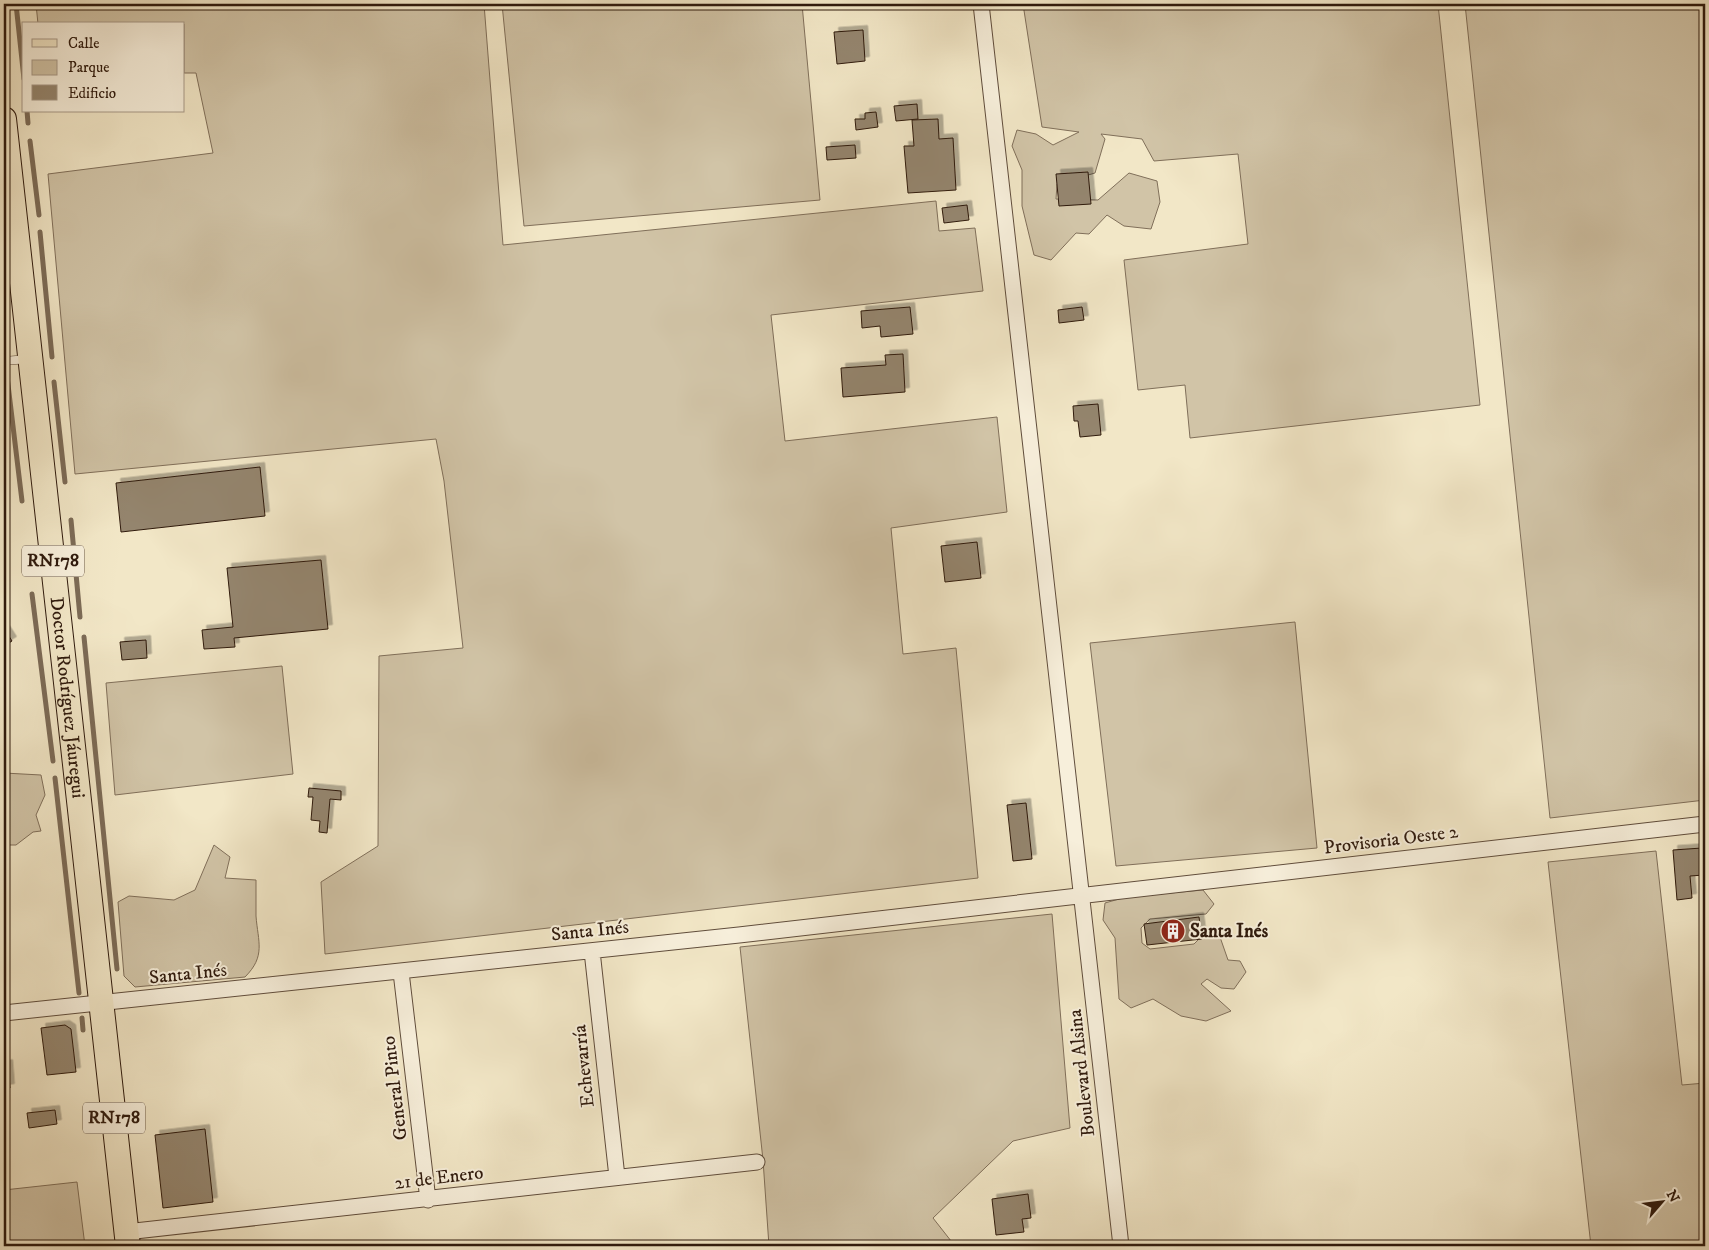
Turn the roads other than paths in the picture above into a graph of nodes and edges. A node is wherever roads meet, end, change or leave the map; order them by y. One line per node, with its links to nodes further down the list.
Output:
1 (981, 4): 6 (street, Boulevard Alsina)
2 (4, 119): 3 (main road, Doctor Rodríguez Jáuregui / RN178)
3 (30, 359): 4 (lane); 9 (main road, Doctor Rodríguez Jáuregui / RN178)
4 (4, 361)
5 (1705, 824): 6 (street, Provisoria Oeste 2)
6 (1082, 896): 7 (street, Santa Inés); 15 (street, Boulevard Alsina)
7 (592, 951): 8 (street, Santa Inés); 12 (street, Echevarría)
8 (401, 972): 9 (street, Santa Inés); 13 (street, General Pinto)
9 (102, 1004): 10 (street, Santa Inés); 14 (main road, Doctor Rodríguez Jáuregui / RN178)
10 (4, 1014)
11 (756, 1162): 12 (street, 21 de Enero)
12 (617, 1177): 13 (street, 21 de Enero)
13 (428, 1200): 14 (street, 21 de Enero)
14 (127, 1239)
15 (1121, 1246)

